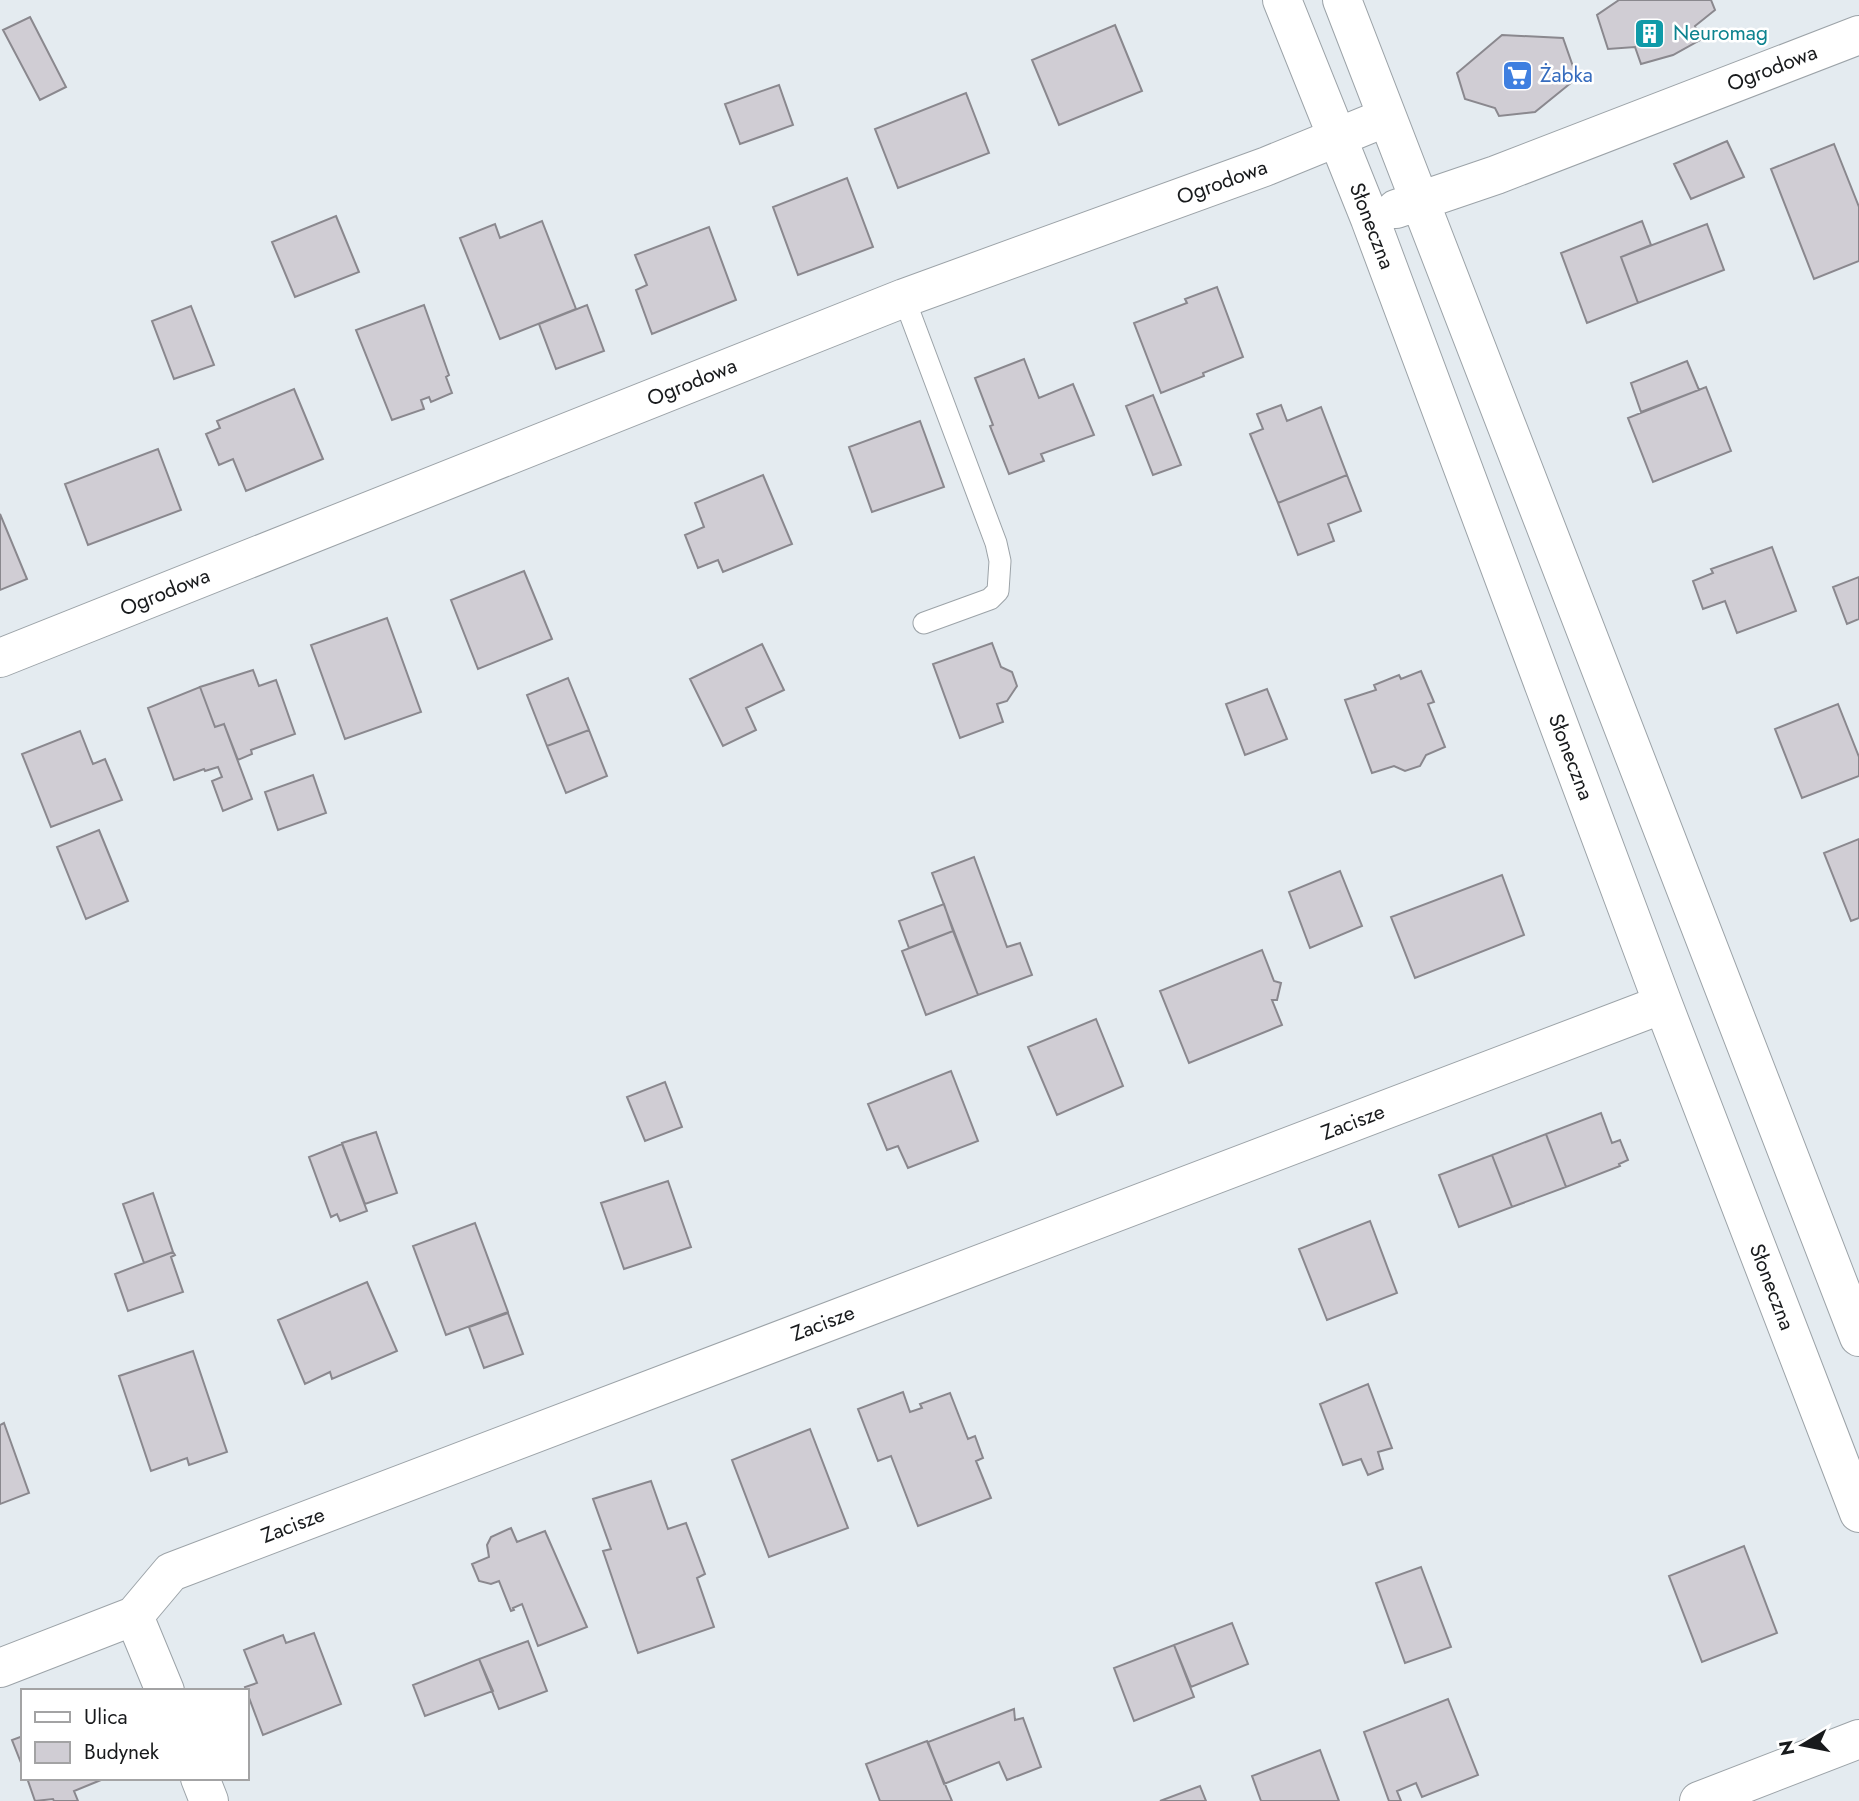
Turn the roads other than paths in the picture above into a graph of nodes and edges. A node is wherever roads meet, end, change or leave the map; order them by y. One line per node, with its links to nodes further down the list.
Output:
1 (1282, 0): 5 (street, Słoneczna)
2 (1342, 0): 4 (street)
3 (1859, 35): 6 (street, Ogrodowa)
4 (1387, 117): 5 (street, Ogrodowa); 6 (street)
5 (1338, 136): 7 (street, Słoneczna); 8 (street, Ogrodowa)
6 (1420, 200): 7 (street, Ogrodowa); 12 (street)
7 (1370, 219): 11 (street, Słoneczna)
8 (904, 298): 9 (lane); 10 (street, Ogrodowa)
9 (924, 623)
10 (0, 657)
11 (1663, 1004): 13 (street, Słoneczna); 14 (street, Zacisze)
12 (1859, 1337)
13 (1859, 1513)
14 (134, 1616): 15 (street, Zacisze); 16 (street)
15 (0, 1668)
16 (163, 1689)
17 (1859, 1740): 20 (street)
18 (201, 1780): 19 (street)
19 (209, 1801)
20 (1699, 1801)

